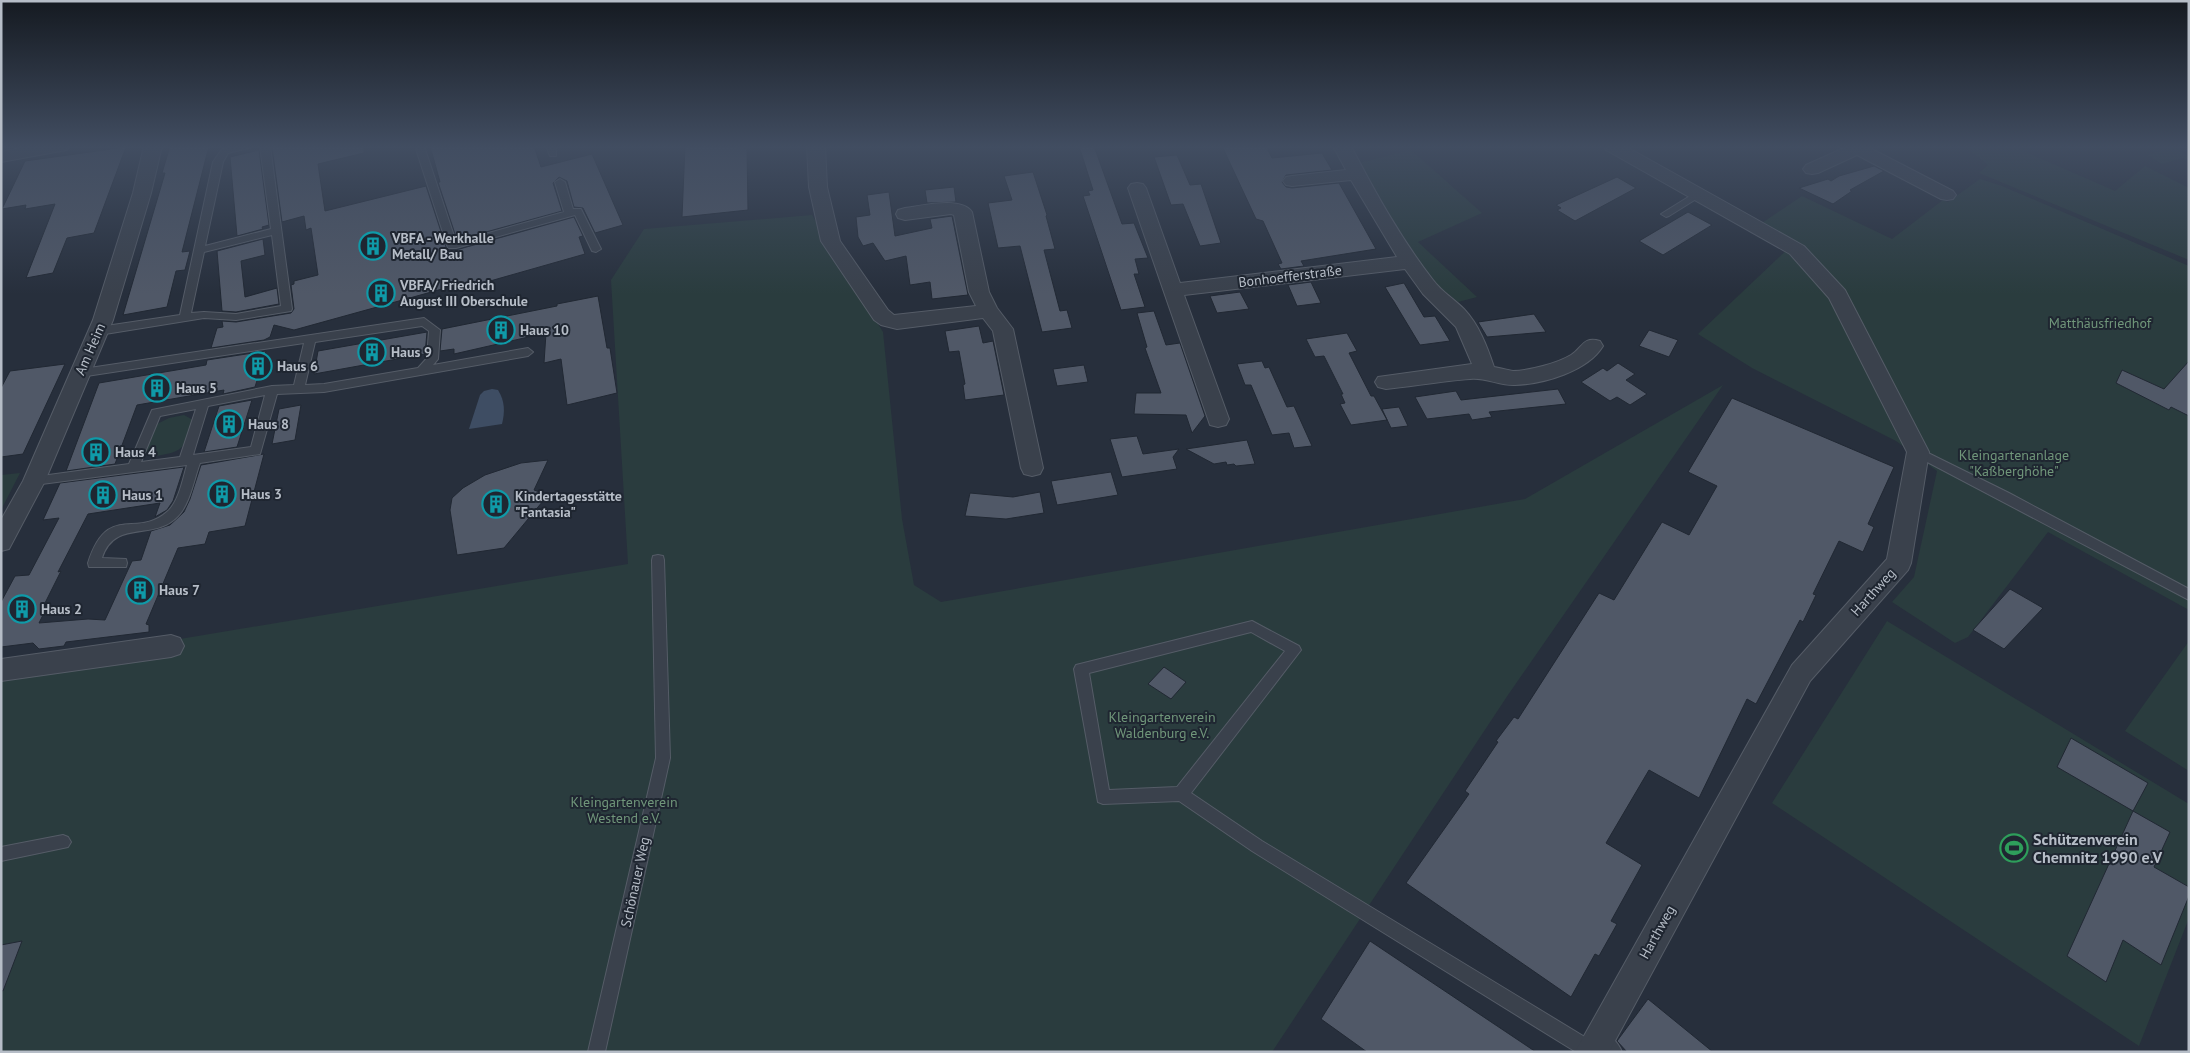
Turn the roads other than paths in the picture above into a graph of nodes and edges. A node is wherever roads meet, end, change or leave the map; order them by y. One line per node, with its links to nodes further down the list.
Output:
1 (141, 195): 21 (street, Am Heim)
2 (211, 195): 16 (lane)
3 (272, 195): 14 (lane)
4 (435, 195): 11 (lane)
5 (564, 195): 11 (lane)
6 (820, 195): 19 (street)
7 (1139, 195): 18 (street)
8 (1369, 195): 17 (street)
9 (1696, 195): 13 (lane)
10 (1700, 195): 33 (street)
11 (570, 214): 15 (lane)
12 (905, 214): 19 (street)
13 (1666, 214)
14 (277, 231): 16 (lane); 20 (lane)
15 (596, 249)
16 (200, 250): 20 (lane)
17 (1409, 262): 18 (street, Bonhoefferstraße); 26 (street)
18 (1172, 290): 32 (street)
19 (988, 311): 36 (street)
20 (185, 318): 21 (lane)
21 (99, 332): 27 (street, Am Heim)
22 (310, 339): 25 (lane); 27 (lane); 29 (lane)
23 (1593, 346): 26 (street)
24 (528, 352): 25 (lane)
25 (421, 371): 29 (lane)
26 (1485, 372): 28 (street)
27 (80, 373): 37 (street, Am Heim)
28 (1386, 382)
29 (298, 388): 30 (lane)
30 (272, 390): 31 (lane); 34 (lane)
31 (203, 403): 34 (lane); 35 (lane)
32 (1218, 419)
33 (1918, 452): 41 (lane); 47 (street, Harthweg)
34 (190, 460): 35 (lane); 40 (lane)
35 (133, 468): 37 (lane)
36 (1032, 468)
37 (34, 482): 38 (street, Am Heim)
38 (1, 542)
39 (658, 560): 48 (lane, Schönauer Weg)
40 (121, 562)
41 (2189, 595)
42 (171, 646): 43 (street)
43 (1, 670)
44 (1181, 794): 44 (lane); 47 (lane, Harthweg)
45 (63, 842): 46 (lane)
46 (1, 854)
47 (1599, 1048)
48 (596, 1052)

